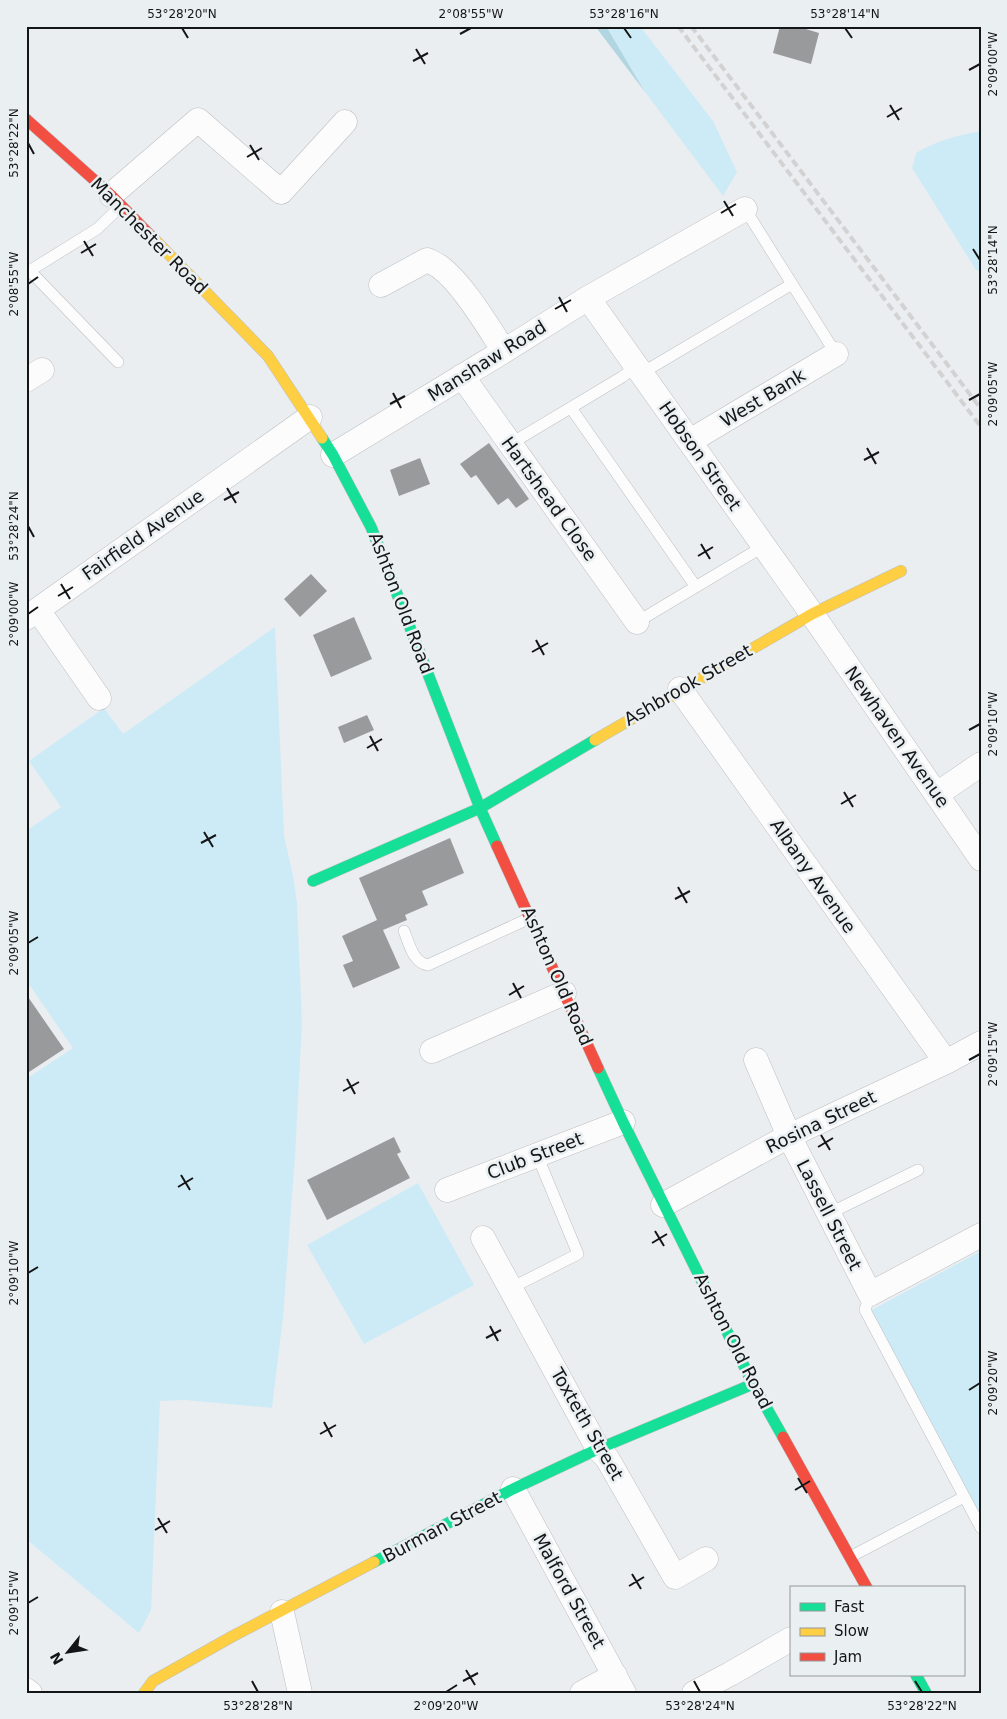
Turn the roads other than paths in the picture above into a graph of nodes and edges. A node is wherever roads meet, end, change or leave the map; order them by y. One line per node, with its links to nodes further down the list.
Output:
1 (26, 119): 3 (main road, Manchester Road)
2 (345, 122): 3 (street)
3 (116, 200): 5 (lane); 11 (main road, Manchester Road)
4 (745, 209): 6 (lane); 8 (street, Manshaw Road)
5 (28, 272): 13 (lane)
6 (792, 284): 10 (lane); 12 (lane)
7 (381, 285): 9 (street)
8 (588, 298): 9 (street, Manshaw Road); 12 (street, Hobson Street)
9 (504, 351): 14 (street, Manshaw Road)
10 (836, 354): 17 (street, West Bank)
11 (268, 356): 16 (main road, Ashton Old Road)
12 (631, 359): 15 (lane); 17 (street, Hobson Street)
13 (118, 362)
14 (462, 376): 18 (street, Hartshead Close); 19 (street, Manshaw Road)
15 (571, 408): 18 (lane); 22 (lane)
16 (310, 417): 19 (main road, Ashton Old Road); 23 (street, Fairfield Avenue)
17 (690, 441): 20 (street, Hobson Street)
18 (510, 444): 25 (street, Hartshead Close)
19 (333, 455): 30 (main road, Ashton Old Road)
20 (764, 546): 22 (lane); 24 (street, Hobson Street)
21 (901, 571): 24 (main road, Ashbrook Street)
22 (696, 586): 25 (lane)
23 (32, 614): 27 (street)
24 (812, 614): 26 (main road, Ashbrook Street); 29 (street, Newhaven Avenue)
25 (637, 622)
26 (680, 689): 30 (main road, Ashbrook Street); 43 (street, Albany Avenue)
27 (99, 698)
28 (981, 764): 29 (street)
29 (937, 794): 34 (street, Newhaven Avenue)
30 (480, 808): 32 (main road, Ashbrook Street); 37 (main road, Ashton Old Road)
31 (387, 833): 32 (lane)
32 (393, 846): 35 (main road, Ashbrook Street)
33 (340, 854): 35 (lane)
34 (981, 859)
35 (346, 867): 36 (main road, Ashbrook Street)
36 (313, 881)
37 (530, 918): 38 (lane); 39 (main road, Ashton Old Road)
38 (404, 931)
39 (564, 993): 41 (street); 44 (main road, Ashton Old Road)
40 (981, 1043): 43 (street, Rosina Street)
41 (432, 1051)
42 (756, 1060): 45 (street, Lassell Street)
43 (946, 1062): 45 (street, Rosina Street)
44 (623, 1122): 46 (street, Club Street); 49 (main road, Ashton Old Road)
45 (789, 1136): 49 (street, Rosina Street); 50 (street, Lassell Street)
46 (537, 1155): 48 (street, Club Street); 53 (lane)
47 (918, 1170): 50 (lane)
48 (447, 1190)
49 (663, 1204): 55 (main road, Ashton Old Road)
50 (828, 1214): 54 (street, Lassell Street)
51 (981, 1234): 54 (street)
52 (483, 1238): 53 (street, Toxteth Street)
53 (511, 1288): 56 (street, Toxteth Street)
54 (870, 1294): 58 (lane)
55 (753, 1384): 56 (main road, Burman Street); 60 (main road, Ashton Old Road)
56 (598, 1449): 57 (main road, Burman Street); 61 (street, Toxteth Street)
57 (513, 1489): 63 (main road, Burman Street); 66 (street, Malford Street)
58 (964, 1497): 59 (lane); 60 (lane)
59 (981, 1528)
60 (850, 1557): 62 (main road, Ashton Old Road)
61 (706, 1559)
62 (866, 1586)
63 (282, 1612): 69 (main road, Burman Street); 70 (street)
64 (790, 1640): 72 (street)
65 (917, 1676): 73 (main road)
66 (619, 1684): 71 (street)
67 (26, 1690): 68 (street)
68 (30, 1693)
69 (144, 1693)
70 (300, 1693)
71 (582, 1693)
72 (694, 1693)
73 (926, 1693)

